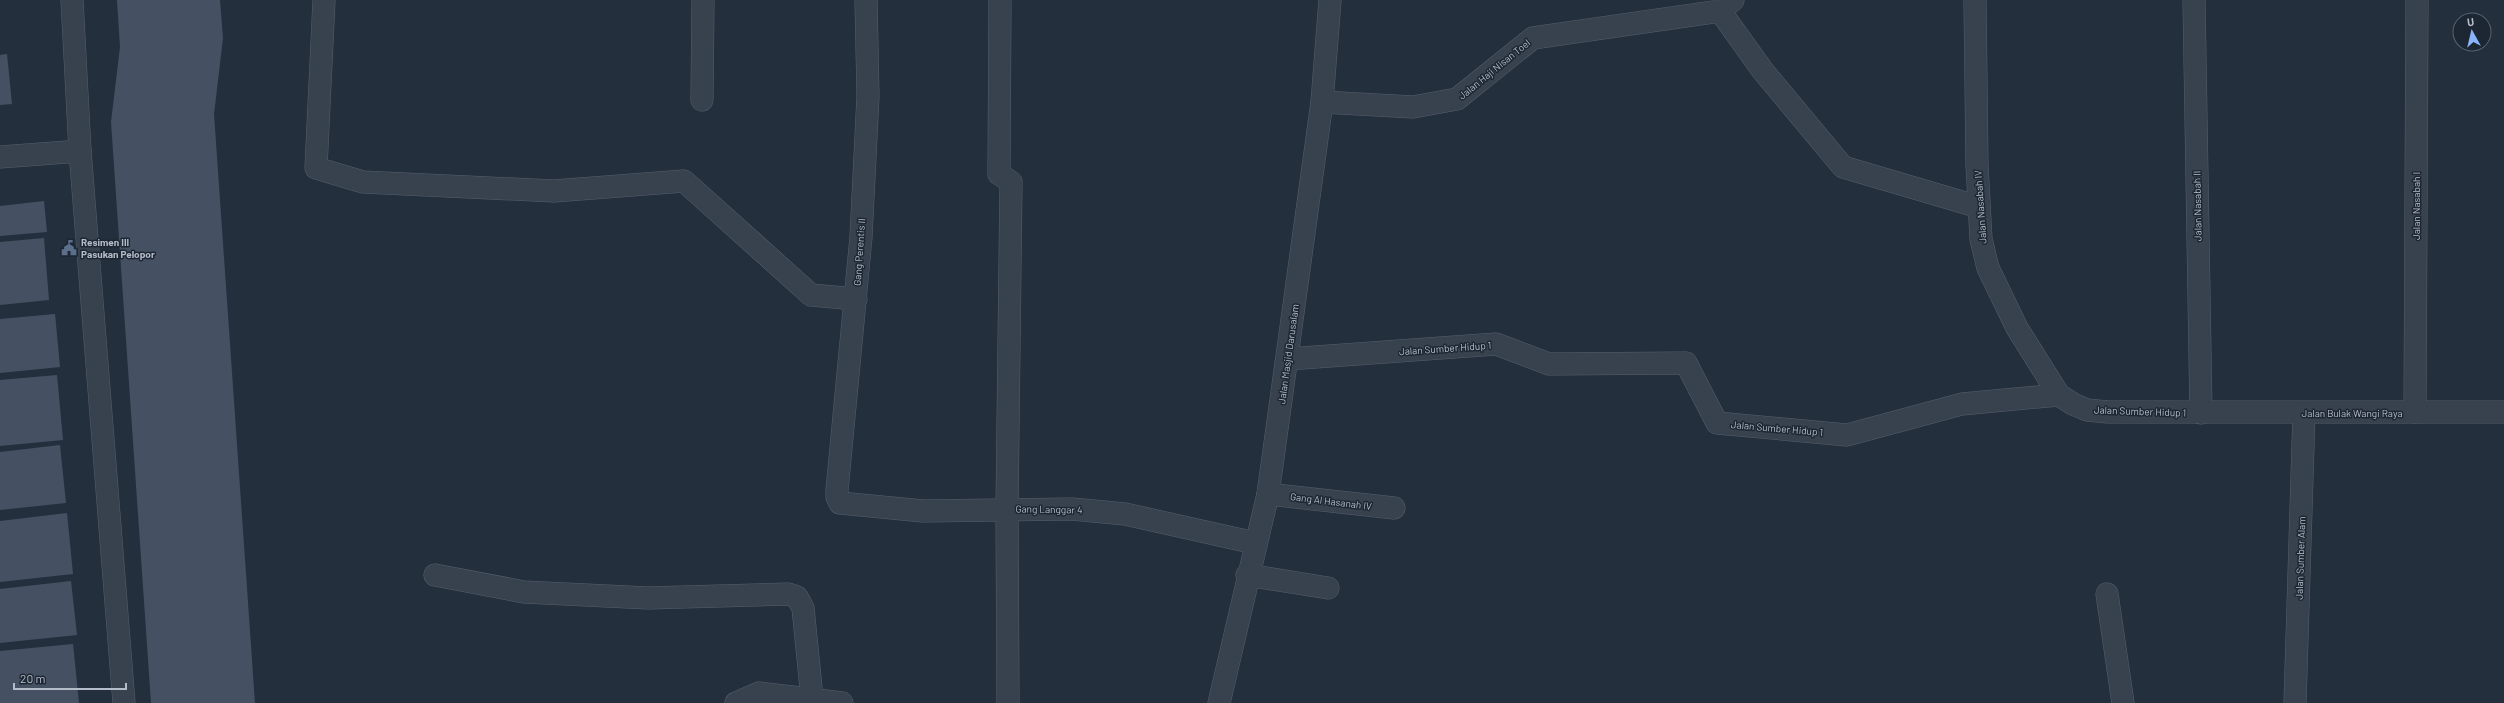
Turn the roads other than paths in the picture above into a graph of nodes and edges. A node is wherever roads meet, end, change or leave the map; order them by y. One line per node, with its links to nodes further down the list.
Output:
1 (72, 0): 13 (street)
2 (324, 0): 16 (street)
3 (703, 0): 11 (street)
4 (866, 0): 16 (street, Gang Perentis II)
5 (1000, 0): 26 (street)
6 (1330, 0): 12 (street, Jalan Masjid Darusalam)
7 (1975, 0): 15 (street, Jalan Nasabah IV)
8 (2194, 0): 21 (street, Jalan Nasabah II)
9 (2417, 0): 19 (street, Jalan Nasabah I)
10 (1727, 5): 12 (street, Jalan Haji Nisan Toel); 15 (street)
11 (702, 100)
12 (1322, 102): 17 (street, Jalan Masjid Darusalam)
13 (80, 151): 14 (street); 33 (street)
14 (0, 157)
15 (1979, 207): 18 (street, Jalan Nasabah IV)
16 (856, 299): 24 (street, Gang Perentis II)
17 (1288, 359): 18 (street, Jalan Sumber Hidup 1); 23 (street, Jalan Masjid Darusalam)
18 (2059, 395): 21 (street, Jalan Sumber Hidup 1)
19 (2415, 412): 20 (street, Jalan Bulak Wangi Raya); 22 (street, Jalan Bulak Wangi Raya)
20 (2504, 412)
21 (2201, 413): 22 (street, Jalan Bulak Wangi Raya)
22 (2304, 413): 39 (street, Jalan Sumber Alam)
23 (1268, 494): 25 (street, Gang Al Hasanah IV); 27 (street, Jalan Masjid Darusalam)
24 (840, 503): 26 (street, Gang Langgar 4)
25 (1394, 508)
26 (1006, 509): 27 (street, Gang Langgar 4); 36 (street)
27 (1255, 543): 29 (street, Jalan Masjid Darusalam)
28 (435, 575): 32 (street)
29 (1247, 575): 30 (street); 37 (street, Jalan Masjid Darusalam)
30 (1328, 588)
31 (2106, 594): 38 (street)
32 (812, 698): 34 (street); 35 (street)
33 (124, 703)
34 (736, 703)
35 (842, 703)
36 (1008, 703)
37 (1219, 703)
38 (2122, 703)
39 (2295, 703)

